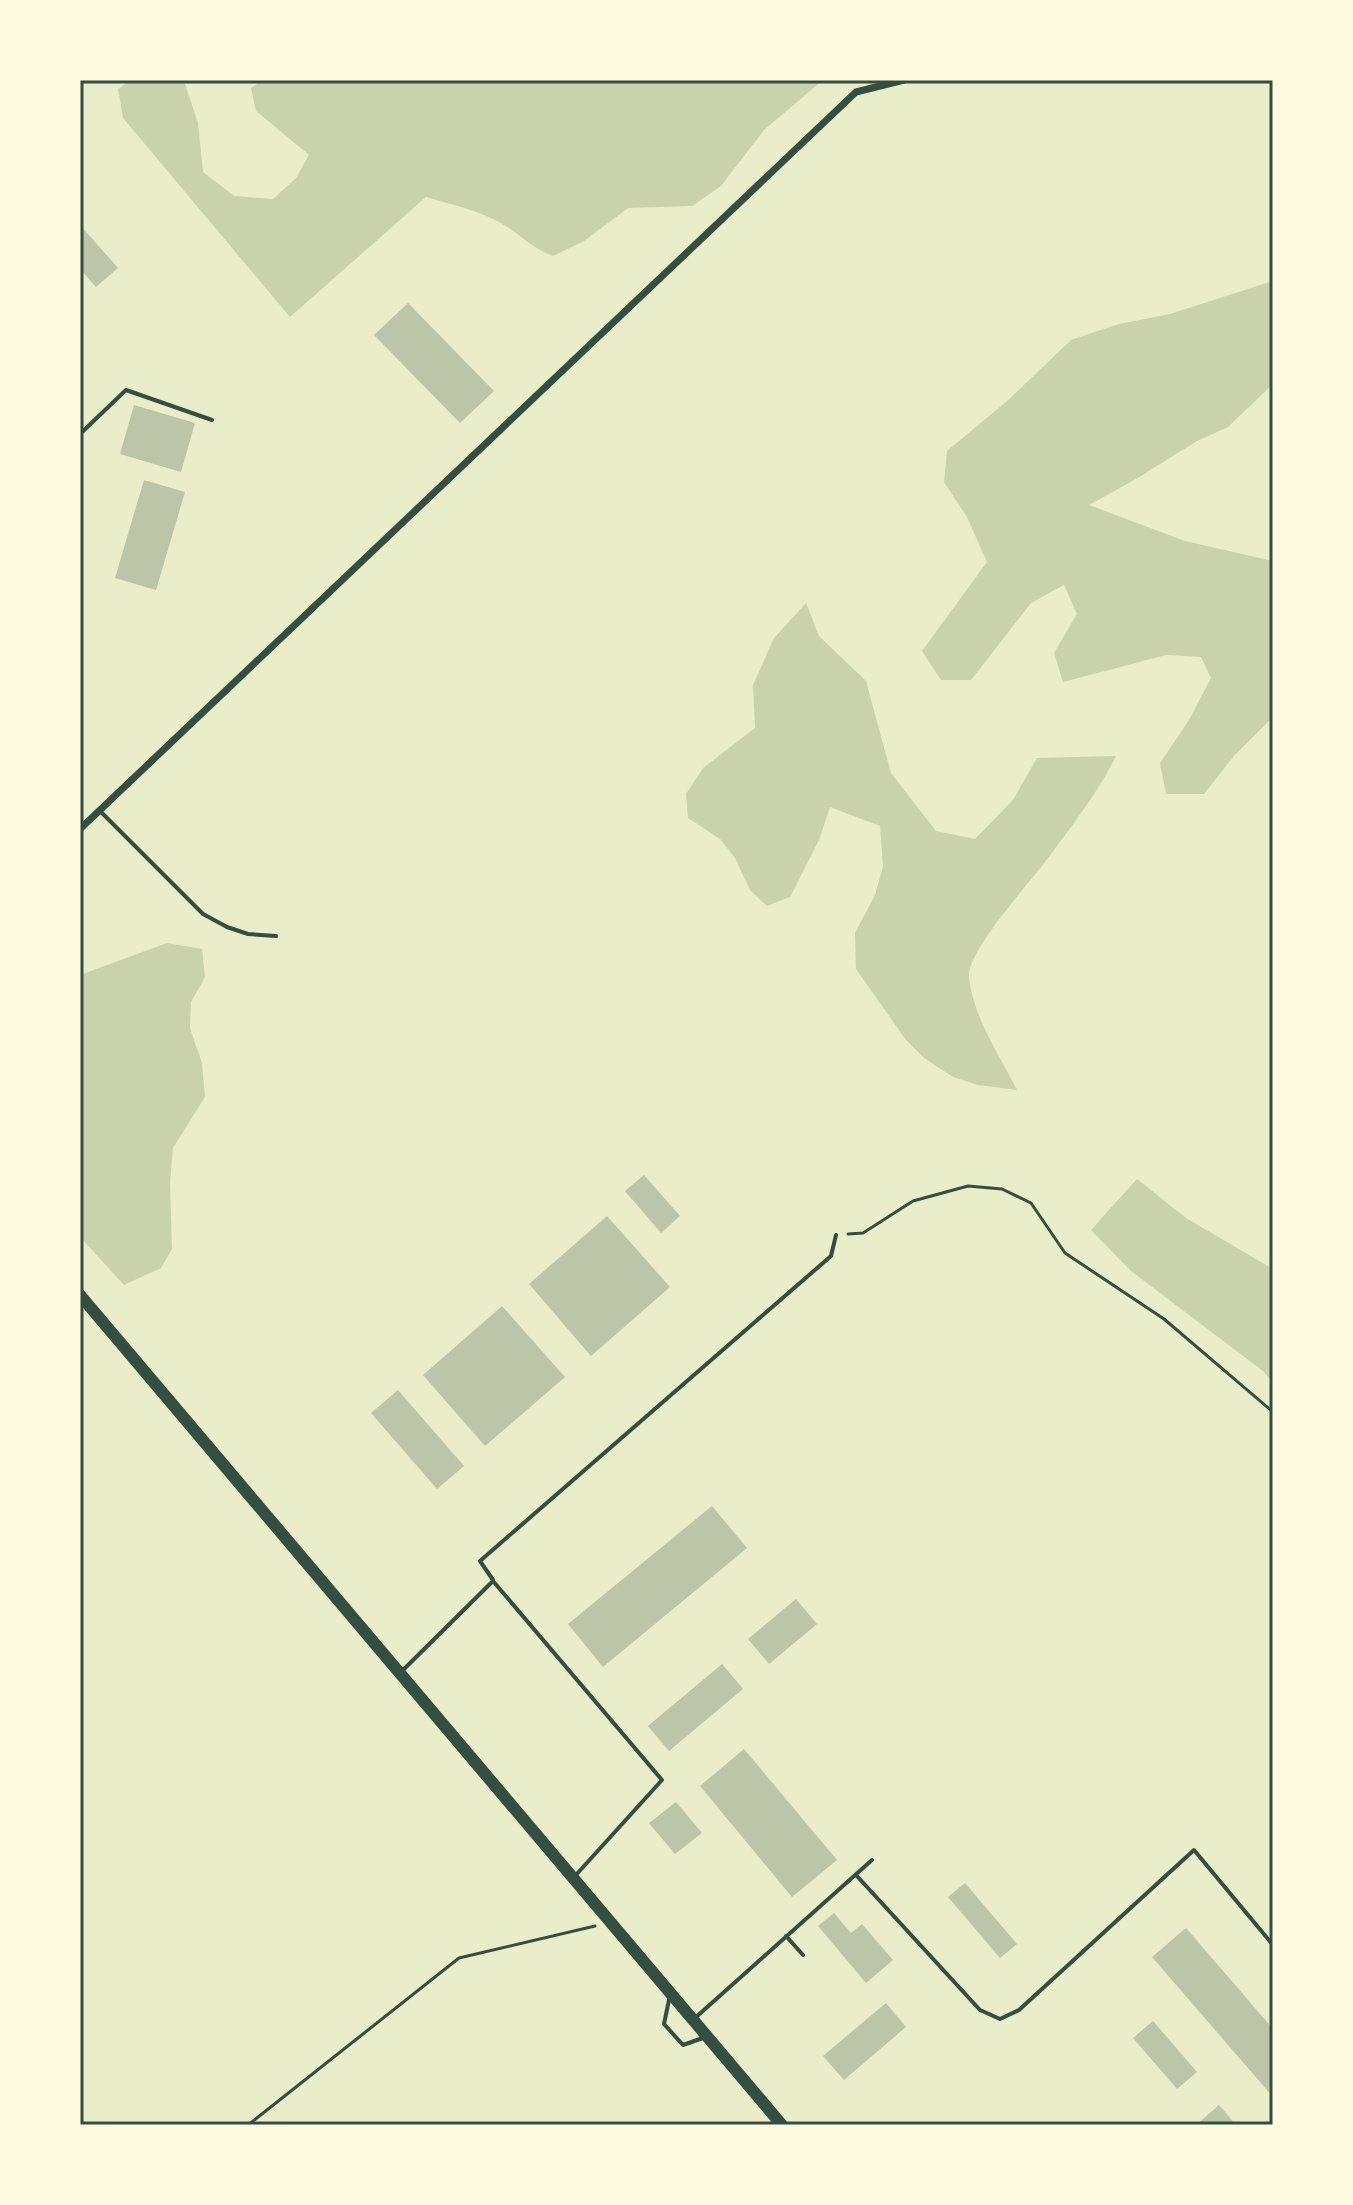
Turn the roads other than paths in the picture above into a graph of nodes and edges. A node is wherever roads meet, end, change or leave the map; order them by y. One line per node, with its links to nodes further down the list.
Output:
1 (904, 80): 4 (street)
2 (212, 420): 3 (lane)
3 (80, 434)
4 (100, 811): 5 (street); 6 (lane)
5 (80, 829)
6 (276, 936)
7 (836, 1235): 9 (lane)
8 (80, 1295): 10 (main road)
9 (493, 1581): 10 (lane); 13 (lane)
10 (400, 1673): 13 (main road)
11 (872, 1860): 12 (lane)
12 (856, 1875): 14 (lane); 15 (lane)
13 (573, 1878): 17 (main road)
14 (786, 1936): 16 (lane); 18 (lane)
15 (1273, 1945)
16 (803, 1955)
17 (670, 1992): 18 (main road); 19 (lane)
18 (693, 2019): 19 (main road)
19 (707, 2036): 20 (main road)
20 (782, 2125)

